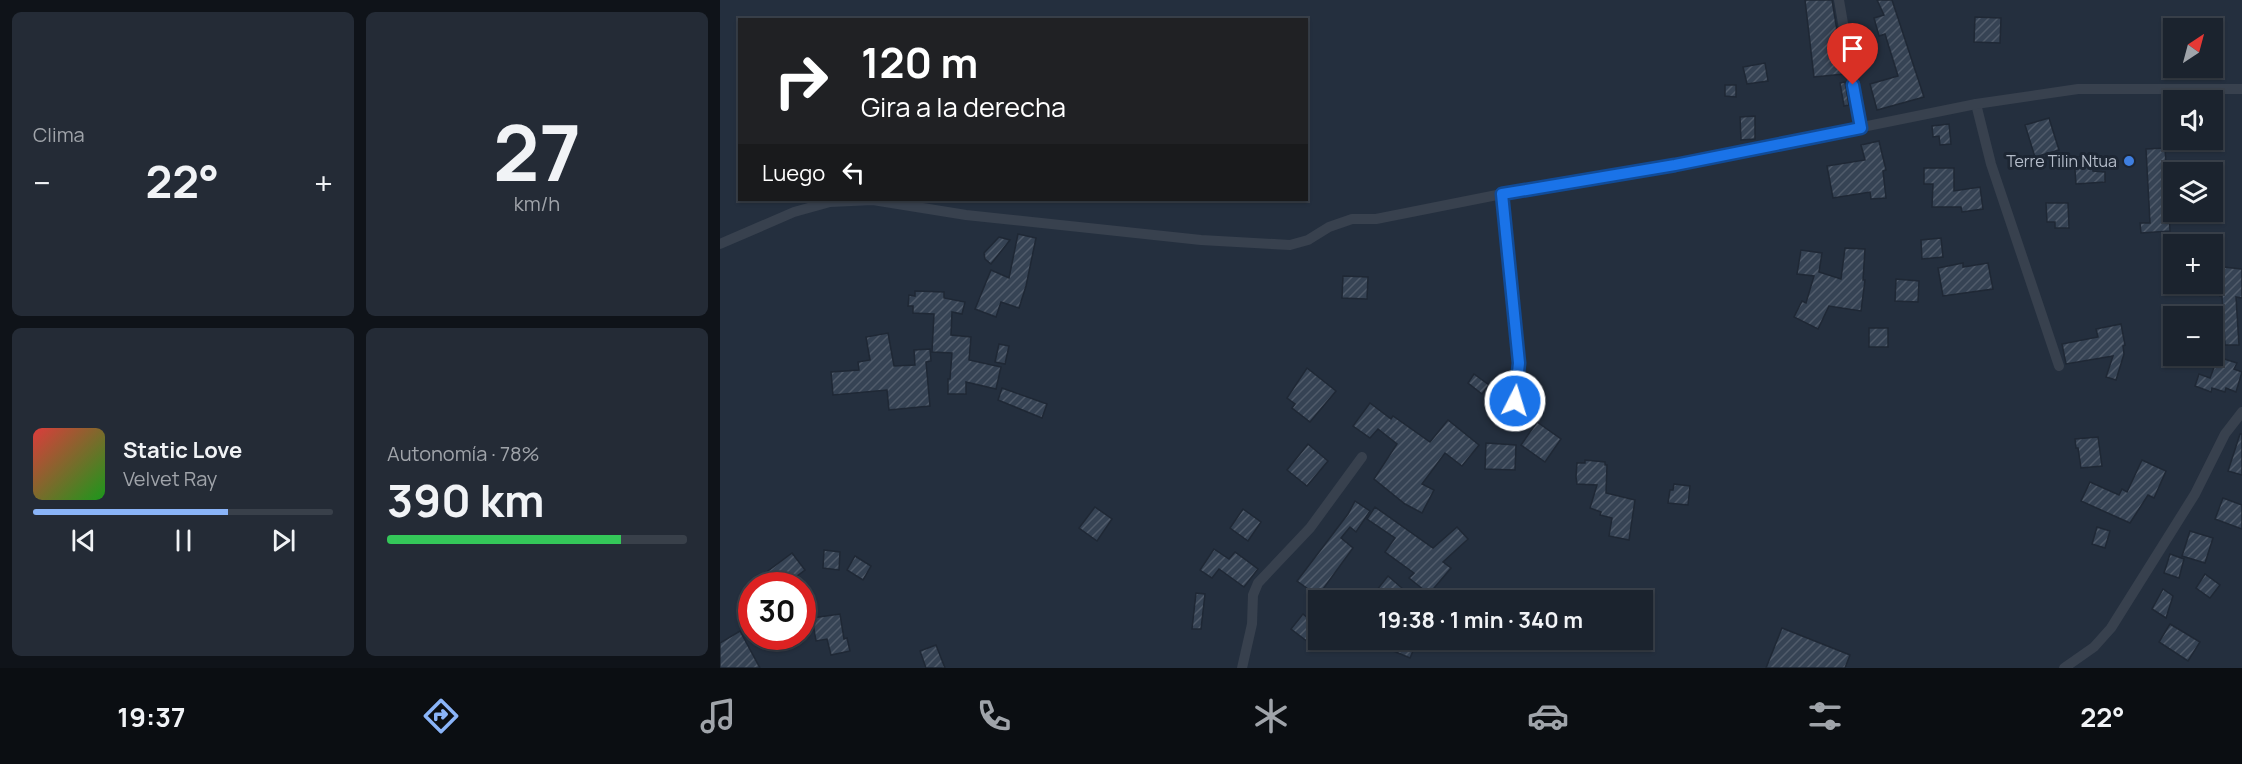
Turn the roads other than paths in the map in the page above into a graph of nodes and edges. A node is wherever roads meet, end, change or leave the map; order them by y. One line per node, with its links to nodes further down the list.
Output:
1 (1839, 0): 4 (street)
2 (2242, 89): 3 (street)
3 (1976, 104): 4 (street); 9 (street)
4 (1861, 128): 5 (street)
5 (1502, 194): 7 (street); 10 (street)
6 (830, 201): 8 (street)
7 (879, 201)
8 (720, 244)
9 (2059, 366)
10 (1515, 401)
11 (2242, 412): 14 (street)
12 (1362, 458): 13 (street)
13 (1242, 668)
14 (2064, 668)

